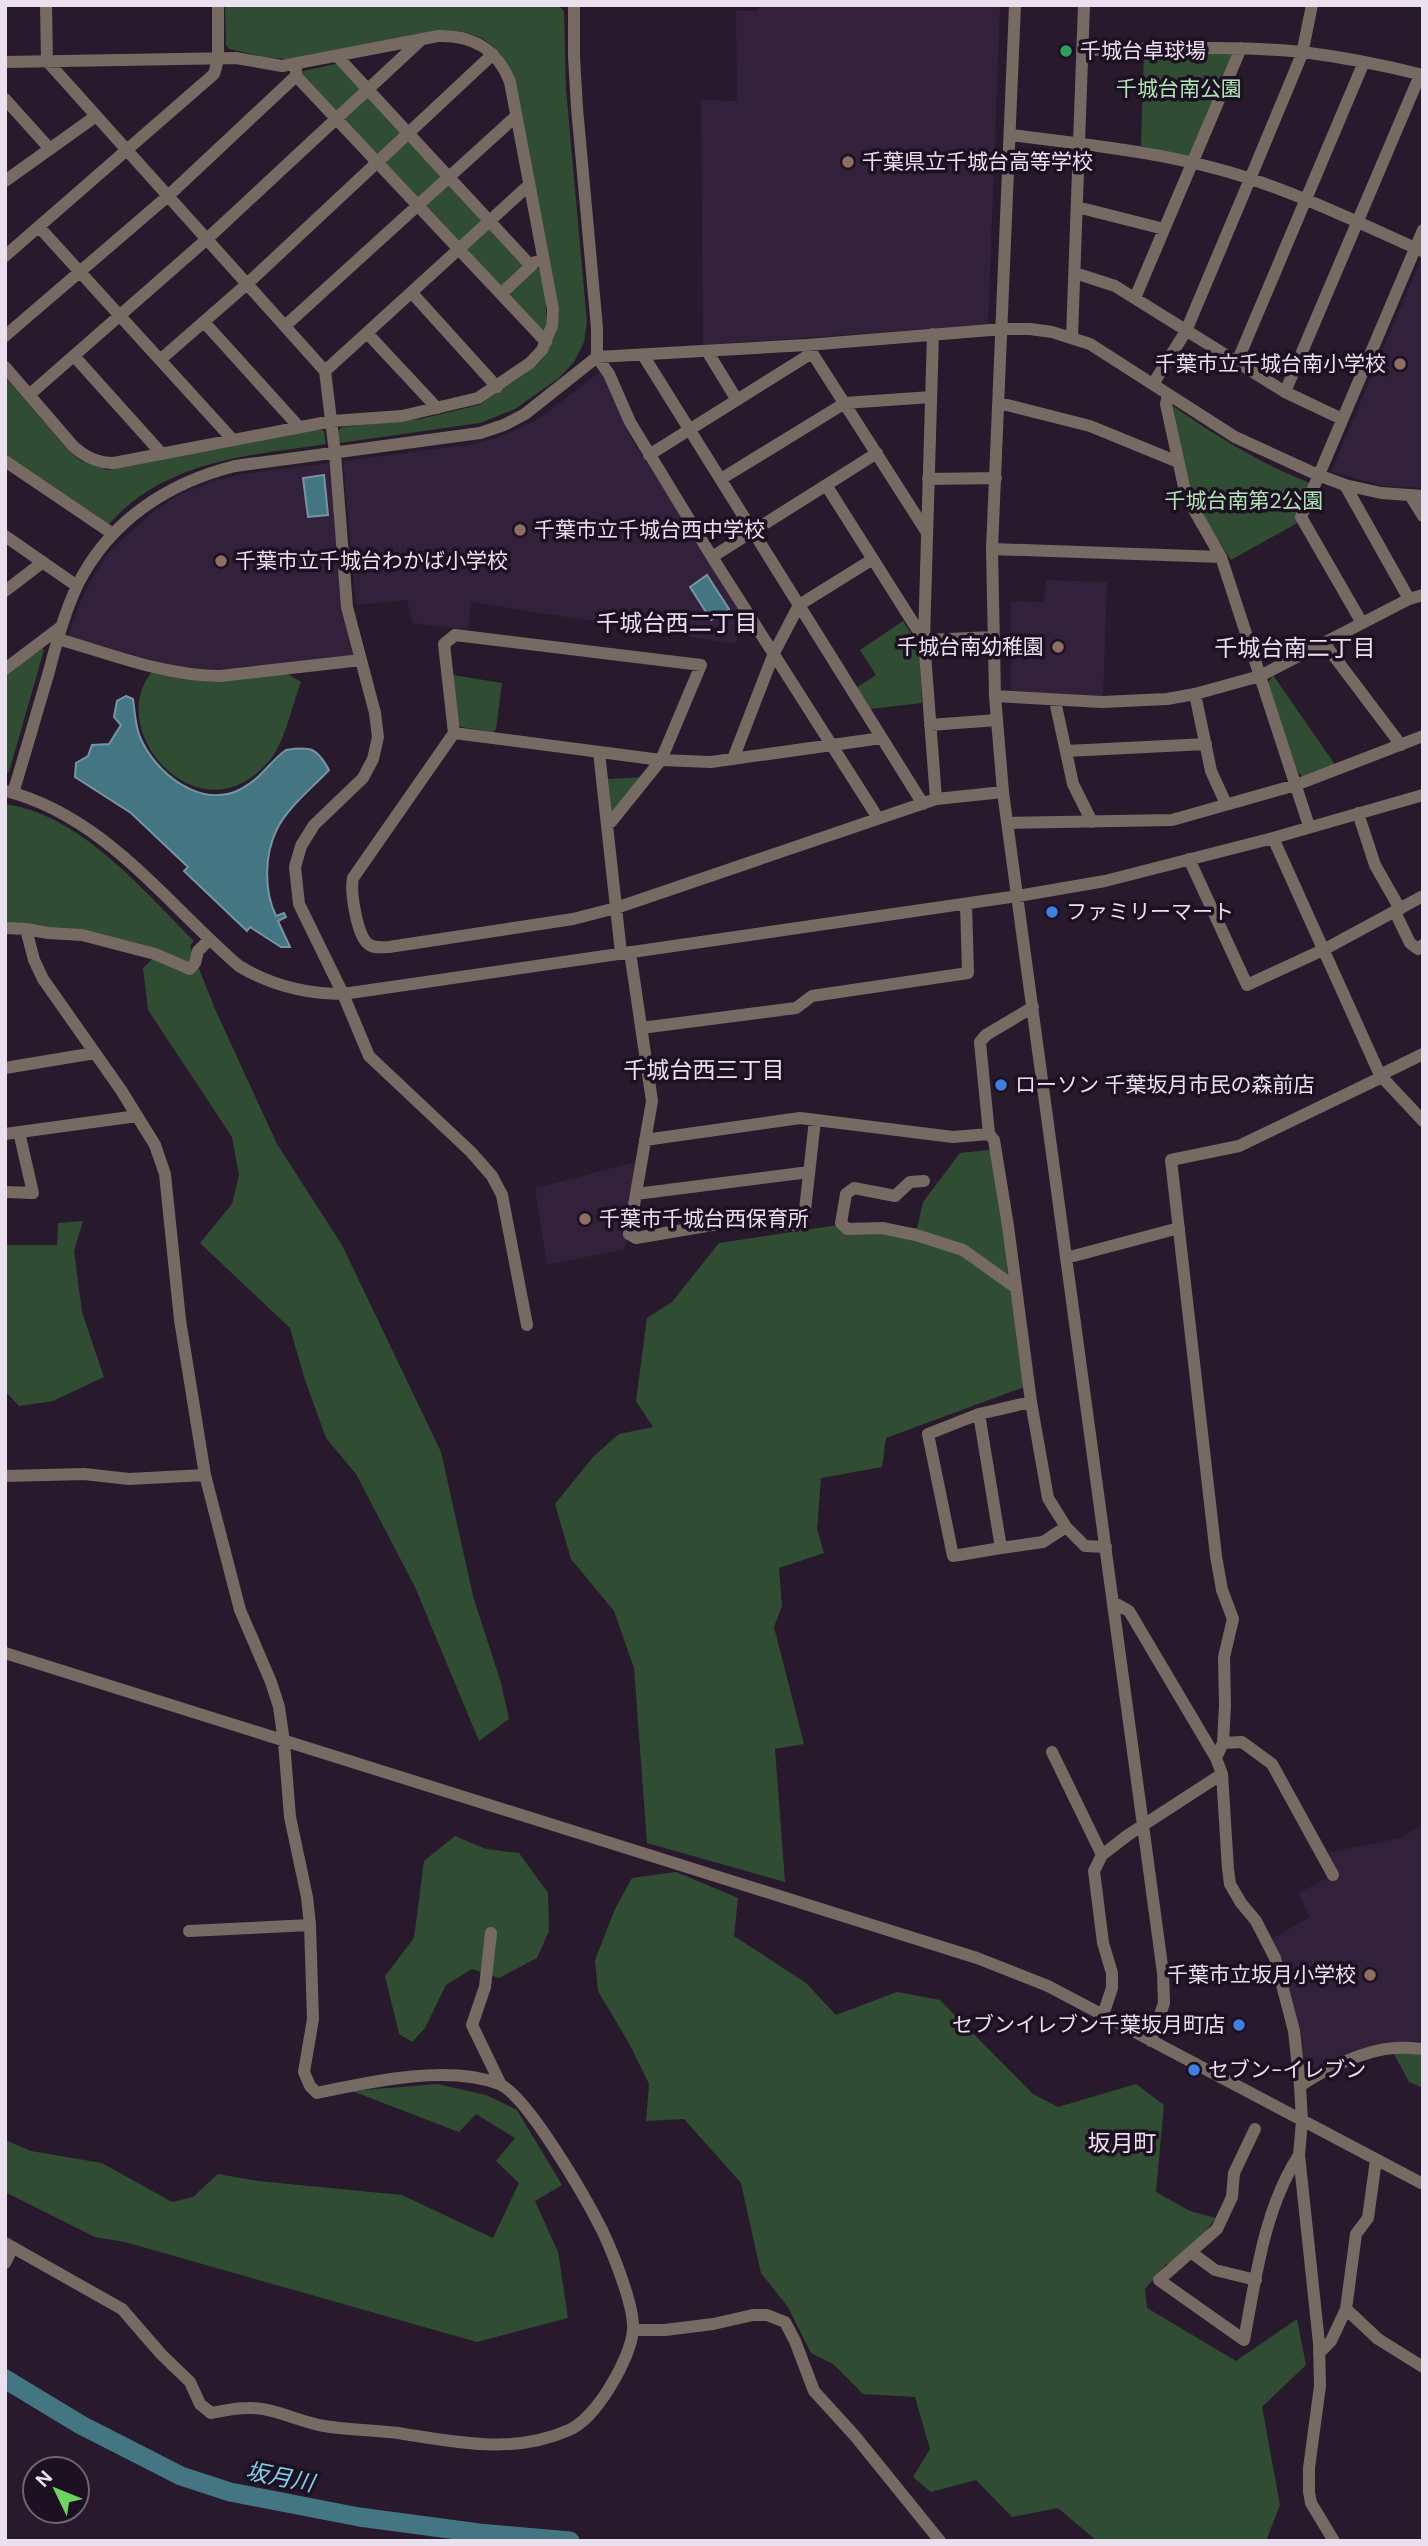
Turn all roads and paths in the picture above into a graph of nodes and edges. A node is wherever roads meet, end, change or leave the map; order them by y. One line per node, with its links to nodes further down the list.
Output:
1 (46, 5): 14 (street)
2 (218, 5): 13 (street)
3 (574, 5): 70 (street)
4 (1015, 5): 25 (street)
5 (1084, 5): 9 (street)
6 (1312, 5): 10 (street)
7 (422, 39): 11 (street); 12 (street); 19 (street)
8 (1241, 48): 9 (street); 10 (street); 30 (street)
9 (1083, 50): 26 (street)
10 (1302, 52): 16 (street); 32 (street)
11 (493, 54): 22 (street); 24 (street)
12 (337, 56): 17 (street); 19 (street)
13 (218, 60): 14 (street); 17 (street); 28 (street)
14 (47, 61): 15 (street); 21 (street)
15 (5, 62)
16 (1364, 62): 18 (street); 36 (street)
17 (296, 70): 23 (street); 35 (street)
18 (1422, 75): 40 (street)
19 (368, 89): 23 (street); 24 (street)
20 (5, 99): 27 (street)
21 (96, 116): 27 (street); 28 (street)
22 (516, 117): 31 (street); 34 (street)
23 (336, 119): 29 (street); 44 (street)
24 (409, 133): 29 (street); 31 (street)
25 (1011, 135): 26 (street); 59 (street)
26 (1080, 144): 30 (street); 38 (street)
27 (50, 149): 33 (street)
28 (127, 151): 35 (street); 41 (street)
29 (377, 162): 37 (street); 52 (street)
30 (1192, 163): 32 (street); 42 (street)
31 (449, 177): 37 (street); 39 (street)
32 (1250, 179): 36 (street); 60 (street)
33 (5, 181)
34 (529, 185): 39 (street); 47 (street)
35 (168, 195): 44 (street); 50 (street)
36 (1305, 200): 40 (street); 72 (street)
37 (418, 206): 45 (street); 58 (street)
38 (1077, 207): 42 (street); 51 (street)
39 (490, 221): 45 (street); 49 (street)
40 (1357, 222): 46 (street); 77 (street)
41 (39, 227): 48 (street); 50 (street)
42 (1164, 229): 55 (street)
43 (1423, 230): 46 (street)
44 (207, 239): 52 (street); 56 (street)
45 (460, 250): 53 (street); 54 (street)
46 (1419, 250): 85 (street)
47 (543, 254): 49 (street); 65 (street)
48 (5, 256)
49 (531, 265): 54 (street)
50 (80, 271): 56 (street); 63 (street)
51 (1075, 273): 55 (street); 64 (street)
52 (247, 284): 57 (street); 58 (street)
53 (412, 293): 61 (street); 76 (street)
54 (501, 293): 65 (street)
55 (1135, 298): 60 (street)
56 (120, 316): 69 (street); 71 (street)
57 (204, 322): 71 (street); 87 (street)
58 (285, 326): 74 (street)
59 (1003, 329): 62 (street); 64 (street); 83 (street)
60 (1186, 331): 72 (street); 75 (street)
61 (367, 333): 74 (street); 84 (street)
62 (933, 334): 66 (street); 80 (street)
63 (5, 336)
64 (1072, 337): 75 (street)
65 (546, 342): 76 (street)
66 (810, 349): 67 (street); 81 (street); 82 (street)
67 (707, 351): 68 (street); 81 (street)
68 (643, 355): 70 (street); 88 (street)
69 (74, 356): 79 (street); 92 (street)
70 (597, 357): 90 (street); 93 (street)
71 (160, 360): 89 (street)
72 (1237, 362): 77 (street)
73 (5, 367): 79 (street)
74 (325, 371): 86 (street)
75 (1153, 384): 78 (street)
76 (497, 387): 84 (street)
77 (1284, 392): 85 (street)
78 (1168, 394): 95 (street); 96 (street)
79 (29, 395): 92 (street)
80 (931, 397): 82 (street); 99 (street)
81 (737, 400): 88 (street)
82 (845, 403): 91 (street); 98 (street)
83 (999, 403): 95 (street); 97 (street)
84 (437, 408): 86 (street)
85 (1342, 419): 96 (street)
86 (332, 421): 87 (street); 90 (street)
87 (299, 427): 89 (street)
88 (690, 429): 93 (street); 98 (street)
89 (233, 440): 92 (street)
90 (335, 453): 106 (street); 124 (street)
91 (877, 453): 100 (street); 105 (street)
92 (162, 454)
93 (649, 455): 109 (street)
94 (5, 461): 106 (street)
95 (1178, 462): 110 (street)
96 (1318, 475): 101 (street); 118 (street)
97 (996, 478): 99 (street); 108 (street)
98 (721, 479): 104 (street)
99 (928, 479): 105 (street)
100 (826, 485): 104 (street); 111 (street)
101 (1345, 485): 102 (street); 116 (street)
102 (1417, 496): 103 (street)
103 (1423, 516)
104 (753, 531): 109 (street); 117 (street)
105 (926, 531): 121 (street)
106 (113, 534): 113 (street)
107 (5, 537): 112 (street)
108 (992, 549): 110 (street); 120 (street)
109 (712, 557): 123 (street)
110 (1221, 557): 126 (street)
111 (873, 559): 117 (street); 121 (street)
112 (43, 562): 113 (street); 114 (street)
113 (77, 586): 119 (street)
114 (5, 591)
115 (1423, 595): 116 (street)
116 (1409, 599): 118 (street)
117 (799, 606): 123 (street); 134 (street)
118 (1362, 623): 122 (street)
119 (60, 632): 124 (street); 125 (street); 143 (street)
120 (994, 637): 121 (street); 128 (street)
121 (924, 640): 131 (street)
122 (1324, 643): 126 (street); 136 (street)
123 (774, 653): 137 (street); 140 (street)
124 (361, 660): 167 (street)
125 (5, 669)
126 (1260, 676): 127 (street); 142 (street)
127 (1195, 694): 129 (street); 135 (street)
128 (995, 696): 129 (street); 130 (street)
129 (1055, 701): 138 (street)
130 (997, 720): 131 (street); 144 (street)
131 (930, 725): 146 (street)
132 (454, 733): 139 (street); 141 (street); 159 (street)
133 (1423, 736): 136 (street)
134 (882, 738): 137 (street); 146 (street)
135 (1206, 744): 138 (street); 147 (street)
136 (1401, 745): 142 (street)
137 (834, 746): 140 (street); 149 (street)
138 (1066, 751): 150 (street)
139 (599, 752): 141 (street); 151 (street)
140 (733, 759): 141 (street)
141 (661, 760): 151 (street)
142 (1296, 785): 147 (street); 153 (street)
143 (9, 792): 163 (street)
144 (1003, 792): 146 (street); 152 (street)
145 (1423, 795): 148 (street)
146 (929, 802): 149 (street)
147 (1226, 804): 150 (street)
148 (1358, 813): 153 (street); 160 (street)
149 (878, 818): 159 (street)
150 (1092, 821): 152 (street)
151 (607, 822): 159 (street)
152 (1008, 823): 156 (street)
153 (1309, 826): 154 (street)
154 (1273, 838): 155 (street); 165 (street)
155 (1189, 859): 156 (street); 165 (street)
156 (1018, 896): 158 (street); 168 (street)
157 (1423, 896): 160 (street)
158 (966, 904): 166 (street); 169 (street)
159 (616, 908): 166 (street)
160 (1398, 910): 164 (street); 165 (street)
161 (5, 928): 162 (street)
162 (26, 929): 163 (street); 170 (street)
163 (209, 940): 167 (street)
164 (1423, 945)
165 (1325, 949): 173 (street)
166 (626, 952): 167 (street); 169 (street)
167 (343, 994): 188 (street)
168 (1033, 1007): 179 (street); 186 (street)
169 (641, 1028): 180 (street)
170 (95, 1053): 172 (street); 174 (street)
171 (1423, 1054): 173 (street)
172 (5, 1068)
173 (1381, 1076): 176 (street); 185 (street)
174 (137, 1116): 177 (street); 191 (street)
175 (815, 1121): 179 (street); 180 (street); 181 (street)
176 (1423, 1121)
177 (19, 1132): 178 (street); 183 (street)
178 (5, 1134)
179 (989, 1134): 187 (street)
180 (645, 1140): 184 (street)
181 (809, 1172): 184 (street); 184 (street)
182 (924, 1181): 187 (street)
183 (5, 1192)
184 (636, 1194)
185 (1179, 1228): 186 (street); 199 (street)
186 (1066, 1258): 194 (street)
187 (1015, 1287): 189 (street)
188 (527, 1325)
189 (1031, 1402): 190 (street); 193 (street)
190 (979, 1414): 195 (street); 195 (street)
191 (205, 1475): 192 (street); 198 (street)
192 (5, 1476)
193 (1066, 1527): 194 (street); 195 (street)
194 (1105, 1547): 196 (street)
195 (1001, 1548)
196 (1113, 1602): 201 (street); 203 (street)
197 (5, 1653): 198 (street)
198 (284, 1742): 206 (street); 209 (street)
199 (1223, 1742): 201 (street); 205 (street)
200 (1052, 1752): 204 (street)
201 (1216, 1758): 202 (street)
202 (1222, 1774): 203 (street); 213 (street)
203 (1144, 1827): 204 (street); 210 (street)
204 (1102, 1856): 209 (street)
205 (1333, 1875)
206 (310, 1925): 207 (street); 212 (street)
207 (189, 1931)
208 (491, 1933): 212 (street)
209 (1103, 2015): 210 (street)
210 (1151, 2040): 214 (street)
211 (1423, 2049): 213 (street)
212 (501, 2085): 224 (street)
213 (1300, 2086): 214 (street)
214 (1302, 2121): 216 (street); 217 (street)
215 (1255, 2129): 220 (street)
216 (1299, 2155): 222 (street); 225 (street)
217 (1376, 2160): 218 (street); 223 (street)
218 (1423, 2184)
219 (9, 2245): 221 (street); 224 (street)
220 (1192, 2253): 222 (street); 222 (street)
221 (5, 2263)
222 (1256, 2280)
223 (1346, 2309): 225 (street); 226 (street)
224 (633, 2330): 227 (street)
225 (1320, 2353): 228 (street)
226 (1423, 2367)
227 (940, 2541)
228 (1334, 2541)

